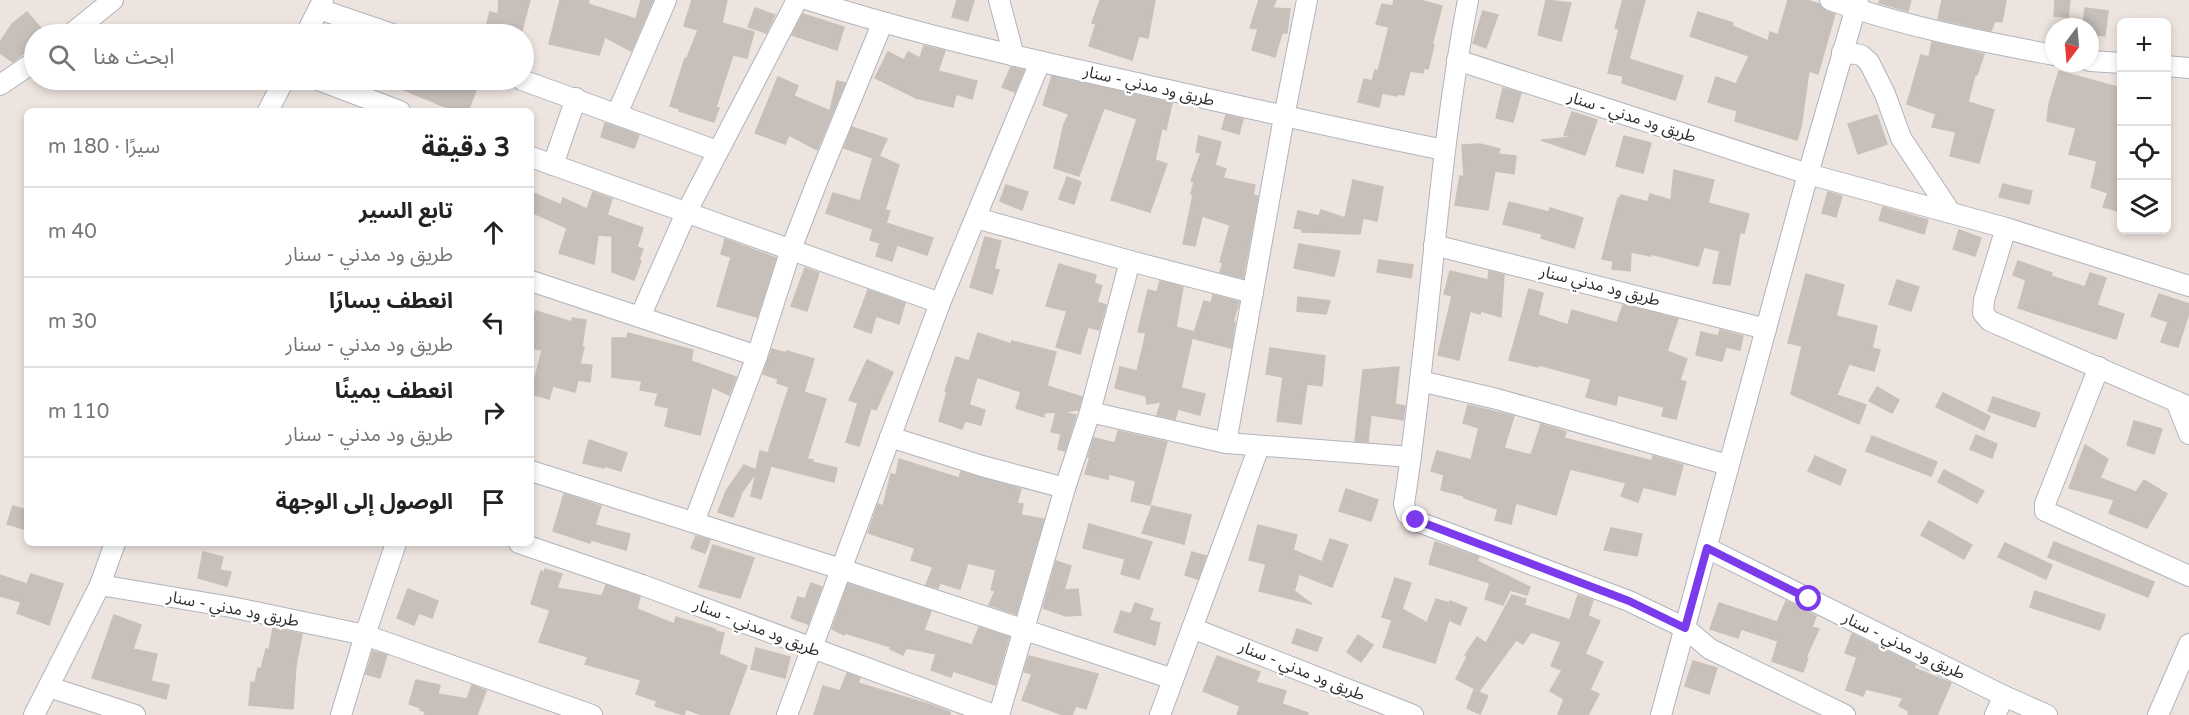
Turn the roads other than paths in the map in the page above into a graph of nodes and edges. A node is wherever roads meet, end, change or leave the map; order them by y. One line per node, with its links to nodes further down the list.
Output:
1 (113, 0): 11 (street)
2 (797, 0): 35 (street)
3 (809, 0): 14 (street, طريق ود مدني - سنار)
4 (999, 0): 17 (street)
5 (1307, 0): 33 (street)
6 (1468, 0): 18 (street)
7 (1830, 0): 10 (street)
8 (661, 2): 32 (street)
9 (321, 4): 12 (street); 13 (street)
10 (1856, 4): 15 (street); 16 (street)
11 (83, 24)
12 (311, 24)
13 (368, 24)
14 (882, 24): 17 (street, طريق ود مدني - سنار); 44 (street)
15 (1842, 52): 38 (street); 40 (street)
16 (2045, 53)
17 (1014, 56): 19 (street, طريق ود مدني - سنار)
18 (1457, 60): 34 (street); 38 (street, طريق ود مدني - سنار)
19 (1040, 62): 33 (street, طريق ود مدني - سنار); 41 (street)
20 (2099, 62): 21 (street)
21 (2117, 63)
22 (2171, 66): 23 (street)
23 (2189, 68)
24 (24, 69): 26 (street)
25 (534, 84): 29 (street)
26 (0, 85)
27 (279, 90): 30 (street)
28 (344, 90): 31 (street)
29 (576, 98): 32 (street); 37 (street)
30 (270, 108)
31 (392, 108)
32 (617, 114): 35 (street)
33 (1284, 117): 34 (street, طريق ود مدني - سنار); 48 (street)
34 (1444, 150): 43 (street)
35 (717, 152): 39 (street)
36 (534, 158): 37 (street)
37 (553, 165): 39 (street)
38 (1808, 174): 40 (street, طريق ود مدني - سنار); 51 (street)
39 (686, 213): 44 (street); 50 (street)
40 (1951, 213): 42 (street, طريق ود مدني - سنار)
41 (976, 218): 45 (street); 49 (street)
42 (2006, 228): 46 (street, طريق ود مدني - سنار); 53 (street)
43 (1434, 245): 51 (street, طريق ود مدني سنار); 54 (street)
44 (791, 249): 49 (street); 52 (street)
45 (1130, 261): 48 (street); 56 (street)
46 (2189, 286)
47 (534, 287): 50 (street)
48 (1253, 293): 59 (street)
49 (940, 303): 58 (street)
50 (640, 317): 52 (street)
51 (1766, 329): 62 (street)
52 (757, 357): 65 (street)
53 (2098, 367): 55 (street); 71 (street)
54 (1420, 381): 61 (street); 62 (street)
55 (2182, 404): 57 (street)
56 (1090, 412): 59 (street); 64 (street)
57 (2189, 434)
58 (890, 437): 64 (street); 70 (street)
59 (1226, 443): 60 (street)
60 (1260, 447): 61 (street); 73 (street)
61 (1411, 457): 74 (street)
62 (1728, 465): 69 (street)
63 (534, 472): 65 (street)
64 (1065, 488): 75 (street)
65 (694, 522): 70 (street)
66 (114, 546): 72 (street)
67 (395, 546): 76 (street)
68 (528, 546): 78 (street, طريق ود مدني - سنار)
69 (1707, 548): 74 (street); 81 (street, طريق ود مدني - سنار)
70 (841, 569): 75 (street); 78 (street)
71 (2189, 576)
72 (100, 585): 76 (street, طريق ود مدني - سنار); 80 (street)
73 (1192, 628): 79 (street); 90 (street, طريق ود مدني - سنار)
74 (1685, 628): 91 (street); 92 (street)
75 (1024, 629): 79 (street); 88 (street)
76 (365, 635): 84 (street); 85 (street, طريق ود مدني - سنار)
77 (2189, 644): 95 (street)
78 (811, 648): 86 (street); 87 (street, طريق ود مدني - سنار)
79 (1173, 679): 89 (street)
80 (49, 687): 82 (street); 83 (street)
81 (2004, 696): 93 (street); 94 (street, طريق ود مدني - سنار)
82 (34, 715)
83 (135, 715)
84 (341, 715)
85 (592, 715)
86 (788, 715)
87 (994, 715)
88 (999, 715)
89 (1160, 715)
90 (1413, 715)
91 (1660, 715)
92 (1845, 715)
93 (1995, 715)
94 (2047, 715)
95 (2159, 715)

